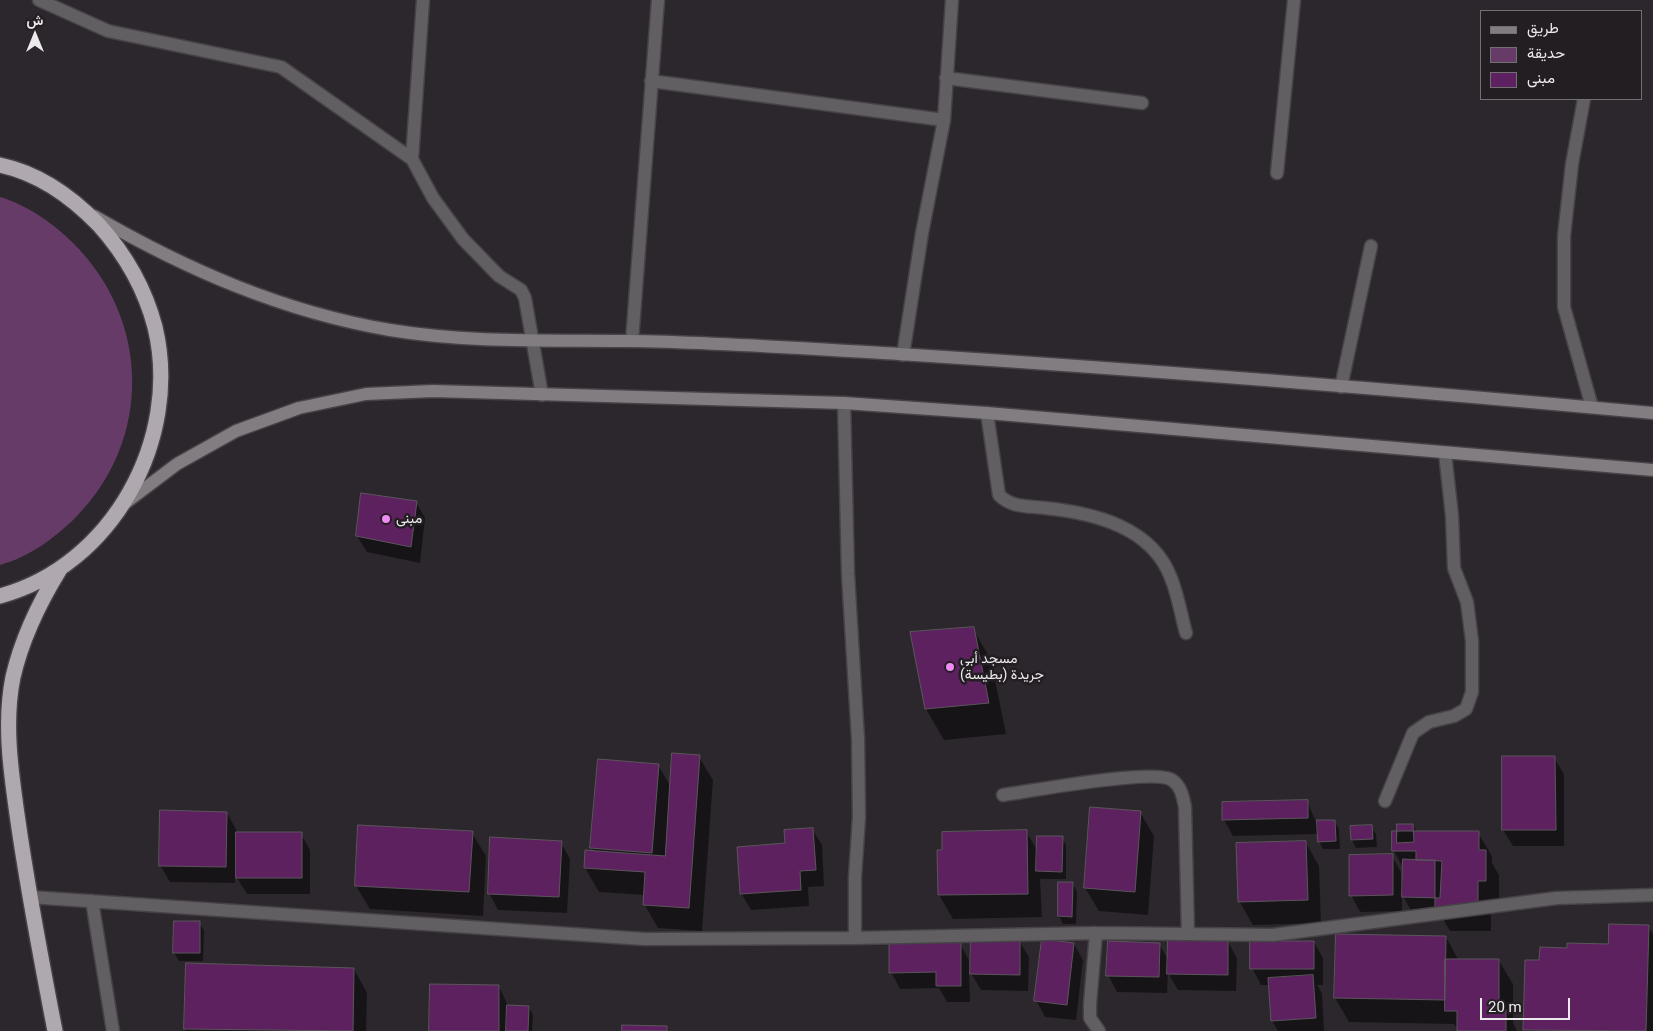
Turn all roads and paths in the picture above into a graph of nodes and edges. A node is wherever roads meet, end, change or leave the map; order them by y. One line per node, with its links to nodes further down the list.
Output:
1 (39, 0): 11 (street)
2 (423, 0): 11 (street)
3 (658, 0): 7 (street)
4 (952, 0): 6 (street)
5 (1294, 0): 13 (street)
6 (946, 78): 9 (street); 10 (street)
7 (651, 81): 10 (street); 16 (street)
8 (1584, 100): 22 (street)
9 (1142, 103)
10 (944, 120): 18 (street)
11 (412, 159): 17 (street)
12 (0, 165): 14 (highway)
13 (1277, 173)
14 (85, 211): 17 (main road); 27 (highway)
15 (1371, 246): 19 (street)
16 (632, 341): 17 (main road); 18 (main road)
17 (532, 342): 20 (street)
18 (903, 355): 19 (main road)
19 (1340, 387): 22 (main road)
20 (542, 395): 21 (main road); 27 (main road)
21 (844, 403): 23 (main road); 39 (street)
22 (1592, 407): 24 (main road)
23 (987, 413): 25 (main road); 30 (street)
24 (1653, 413)
25 (1446, 452): 26 (main road); 33 (street)
26 (1653, 470)
27 (124, 504): 28 (highway)
28 (60, 569): 29 (highway); 31 (highway)
29 (0, 596)
30 (1186, 633)
31 (6, 676): 35 (highway)
32 (1003, 795): 38 (street)
33 (1385, 801)
34 (1653, 894): 38 (street)
35 (30, 897): 36 (street); 40 (highway)
36 (92, 901): 39 (street); 41 (street)
37 (1096, 933): 38 (street); 39 (street); 42 (street)
38 (1188, 934)
39 (855, 938)
40 (54, 1031)
41 (113, 1031)
42 (1099, 1031)

